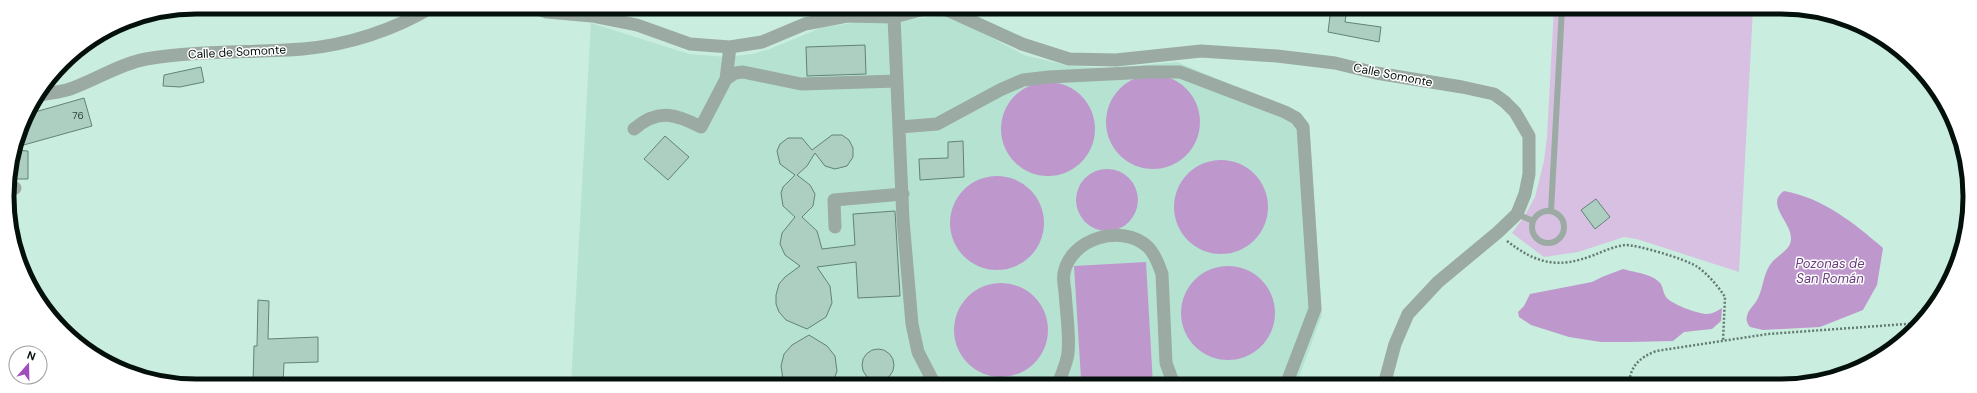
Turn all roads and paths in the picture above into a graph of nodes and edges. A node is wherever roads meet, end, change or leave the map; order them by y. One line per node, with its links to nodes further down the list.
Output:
1 (421, 14): 10 (street, Calle de Somonte)
2 (570, 14): 7 (street)
3 (905, 14): 6 (street)
4 (956, 14): 15 (street, Calle Somonte)
5 (1562, 14): 14 (lane)
6 (894, 17): 7 (street); 9 (street)
7 (730, 47): 8 (street)
8 (726, 79): 9 (street); 12 (street)
9 (896, 81): 11 (street)
10 (46, 94)
11 (900, 127): 13 (street); 24 (street)
12 (634, 129)
13 (902, 194): 17 (street); 21 (street)
14 (1551, 211): 16 (lane); 16 (lane)
15 (1517, 214): 16 (lane); 18 (street, Calle Somonte)
16 (1533, 221)
17 (835, 227)
18 (1497, 233): 20 (path); 25 (street, Calle Somonte)
19 (1912, 324): 20 (path)
20 (1724, 341): 26 (path)
21 (932, 379)
22 (1060, 379): 23 (street)
23 (1172, 379)
24 (1288, 379)
25 (1386, 379)
26 (1631, 379)

